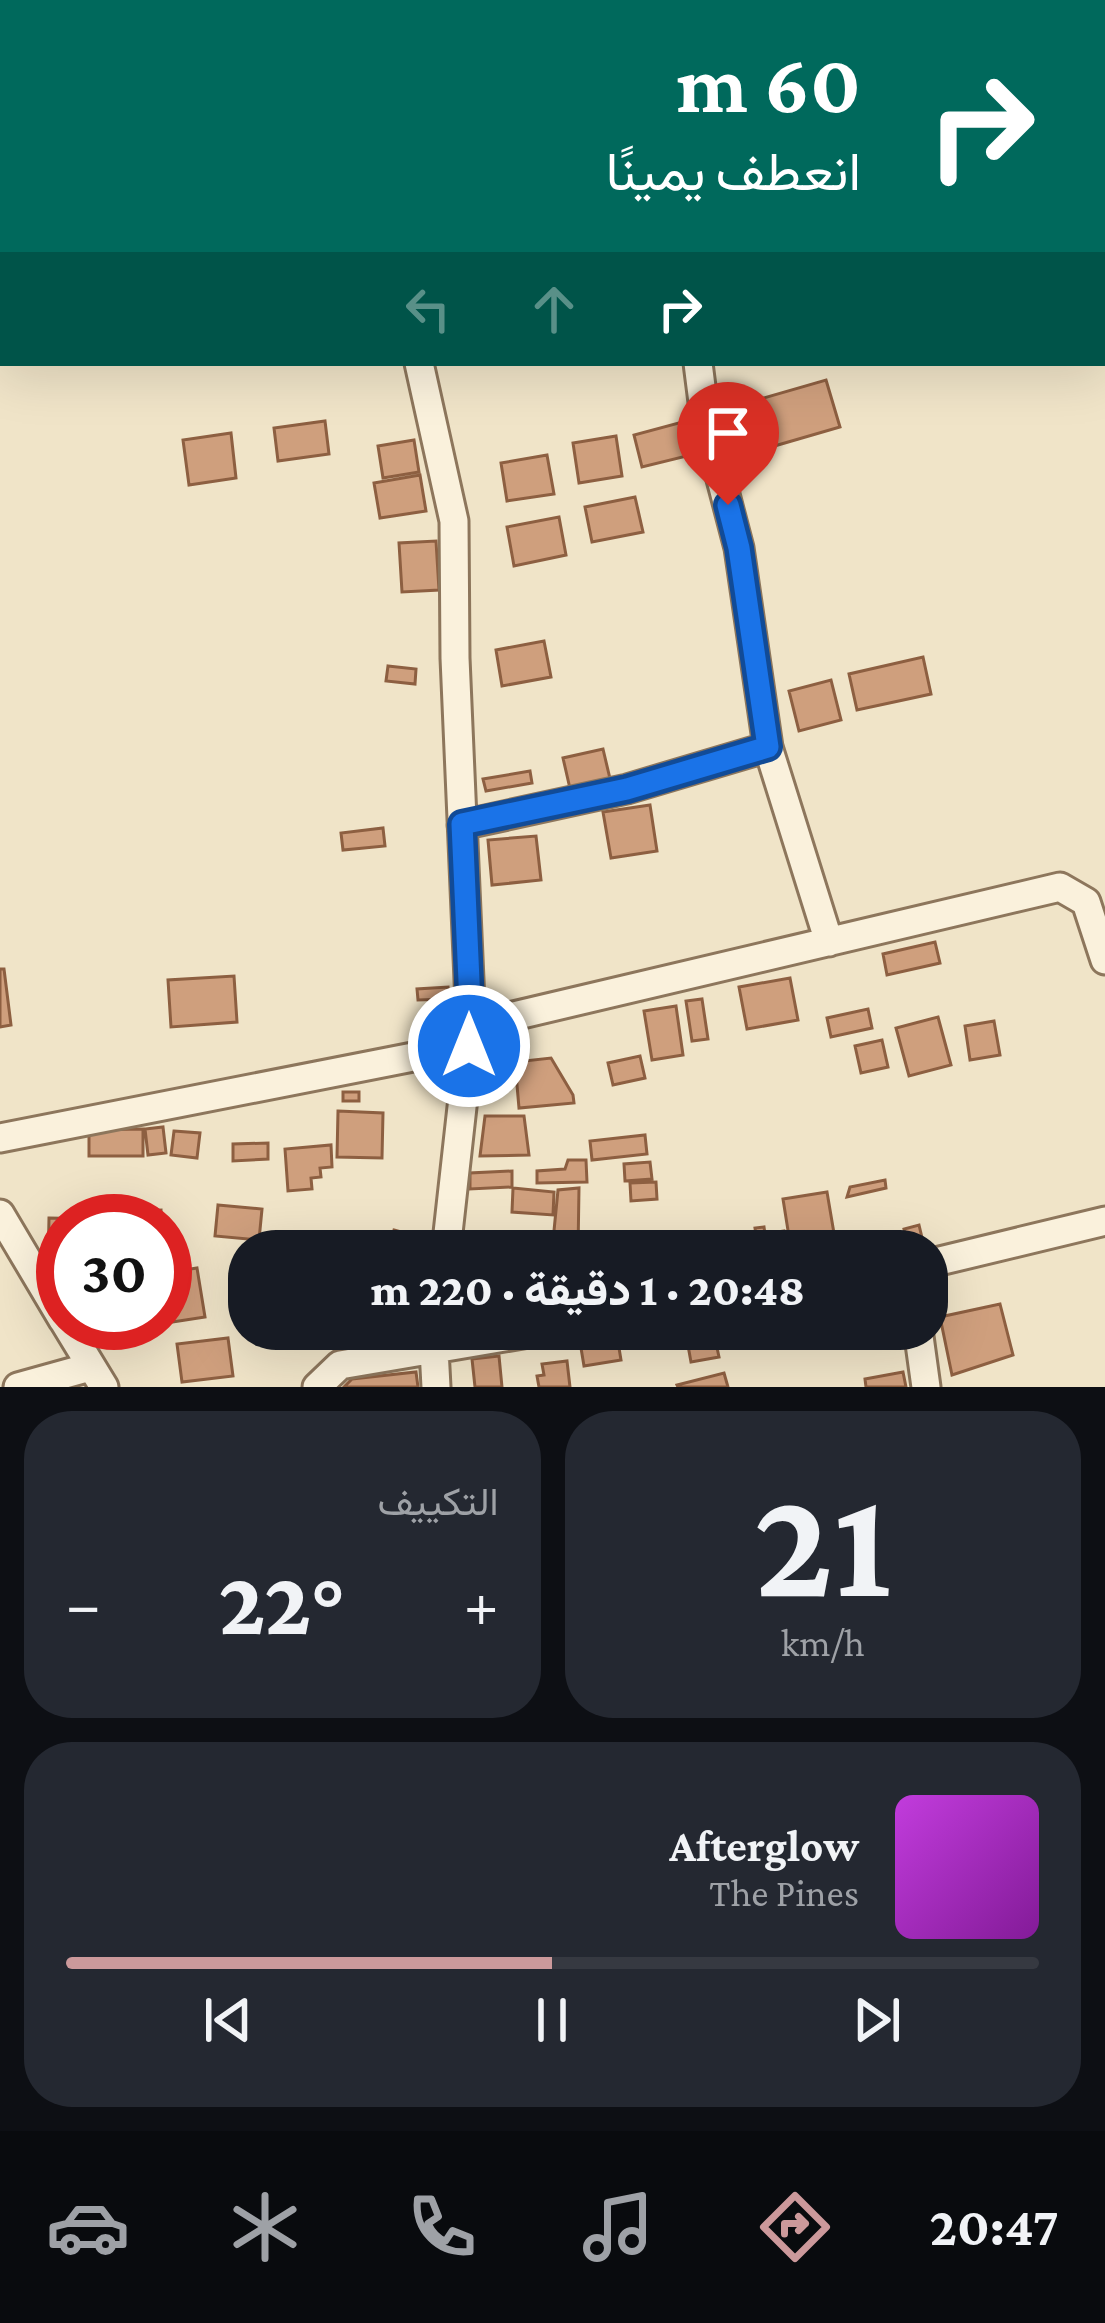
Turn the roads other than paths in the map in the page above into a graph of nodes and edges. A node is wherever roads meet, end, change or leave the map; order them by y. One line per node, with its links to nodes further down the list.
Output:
1 (420, 366): 4 (street)
2 (698, 366): 3 (street)
3 (768, 747): 4 (street); 5 (street)
4 (462, 824): 7 (street)
5 (829, 942): 6 (street); 7 (street)
6 (1105, 960)
7 (470, 1036): 8 (street); 11 (street)
8 (0, 1138)
9 (0, 1214): 13 (street)
10 (1105, 1221): 12 (street)
11 (448, 1230)
12 (948, 1259)
13 (36, 1275)
14 (81, 1350): 18 (street)
15 (395, 1350): 20 (street)
16 (435, 1350): 21 (street)
17 (921, 1350): 22 (street)
18 (97, 1377): 19 (street)
19 (18, 1387)
20 (317, 1387)
21 (436, 1387)
22 (926, 1387)

